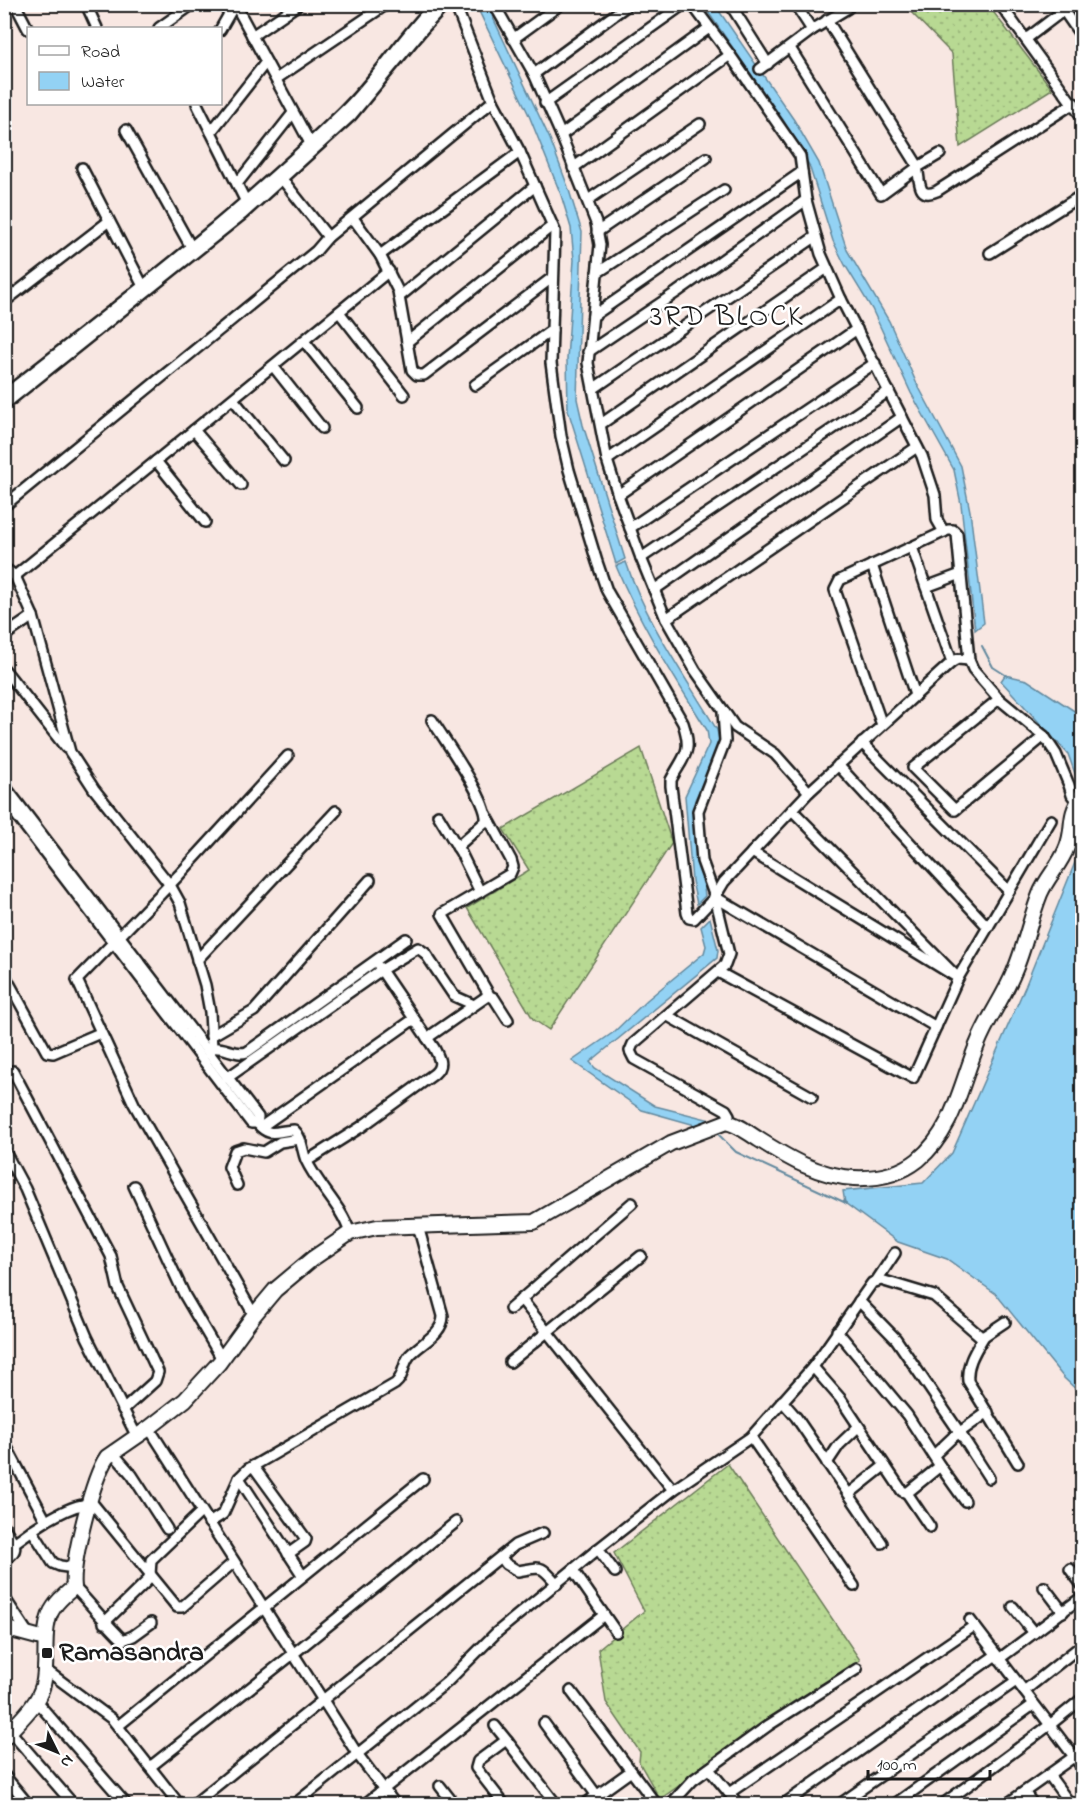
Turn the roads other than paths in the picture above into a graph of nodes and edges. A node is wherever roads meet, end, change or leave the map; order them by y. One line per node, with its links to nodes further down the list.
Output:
1 (15, 4): 22 (street)
2 (86, 4): 23 (street)
3 (193, 4): 24 (street)
4 (234, 4): 25 (street); 28 (street)
5 (299, 4): 28 (street)
6 (387, 4): 36 (street)
7 (435, 4): 47 (street)
8 (446, 4): 55 (street)
9 (455, 4): 37 (street)
10 (494, 4): 30 (street)
11 (561, 4): 30 (street)
12 (629, 4): 35 (street)
13 (684, 4): 38 (street)
14 (692, 4): 26 (street)
15 (730, 4): 32 (street)
16 (795, 4): 27 (street)
17 (1000, 4): 31 (street)
18 (1072, 4): 20 (street)
19 (848, 8): 21 (street)
20 (1061, 8): 29 (street); 31 (street)
21 (827, 20): 27 (street); 51 (street)
22 (27, 27)
23 (97, 27)
24 (160, 27)
25 (222, 27)
26 (710, 28): 33 (street); 46 (street)
27 (812, 30): 32 (street)
28 (252, 36): 34 (street)
29 (1083, 37)
30 (513, 39): 35 (street)
31 (1026, 39): 39 (street)
32 (790, 48): 51 (street)
33 (730, 55): 53 (street); 54 (street)
34 (266, 62): 36 (street); 45 (street)
35 (534, 74): 38 (street)
36 (276, 79): 41 (street)
37 (494, 101): 48 (street); 63 (street)
38 (545, 103): 46 (street)
39 (1074, 103): 42 (street); 51 (street)
40 (198, 105): 45 (street)
41 (294, 113): 47 (street); 56 (street)
42 (1083, 117)
43 (700, 124): 60 (street)
44 (126, 130): 69 (street)
45 (211, 132): 56 (street)
46 (561, 135): 53 (street)
47 (310, 143): 62 (street)
48 (520, 152): 57 (street); 71 (street)
49 (940, 154): 51 (street)
50 (706, 158): 66 (street)
51 (918, 167)
52 (82, 168): 64 (street)
53 (573, 168): 60 (street)
54 (802, 172): 61 (street); 81 (street)
55 (282, 179): 67 (street); 95 (street)
56 (237, 184): 62 (street)
57 (535, 186): 65 (street); 77 (street)
58 (724, 190): 74 (street)
59 (1083, 195): 70 (street)
60 (588, 200): 66 (street)
61 (806, 200): 68 (street); 86 (street)
62 (246, 202): 69 (street)
63 (353, 218): 67 (street); 71 (street)
64 (109, 221): 76 (street); 79 (street)
65 (552, 226): 75 (street); 85 (street)
66 (597, 232): 74 (street)
67 (328, 237): 107 (street)
68 (815, 237): 72 (street); 90 (street)
69 (191, 247): 76 (street)
70 (990, 253)
71 (380, 255): 73 (street)
72 (827, 268): 78 (street); 98 (street)
73 (388, 271): 77 (street); 80 (street)
74 (597, 273): 81 (street)
75 (553, 277): 83 (street); 85 (street)
76 (143, 286): 92 (street)
77 (399, 297): 85 (street)
78 (841, 298): 82 (street); 102 (street)
79 (4, 302)
80 (339, 312): 84 (street); 93 (street)
81 (593, 316): 86 (street)
82 (857, 329): 87 (street); 106 (street)
83 (552, 330): 89 (street); 150 (street)
84 (304, 341): 88 (street); 96 (street)
85 (407, 342)
86 (588, 352): 90 (street)
87 (875, 363): 91 (street); 109 (street)
88 (273, 366): 94 (street); 99 (street)
89 (475, 385)
90 (593, 388): 98 (street)
91 (889, 391): 97 (street); 112 (street)
92 (4, 395)
93 (404, 395)
94 (233, 399): 100 (street); 104 (street)
95 (4, 405)
96 (358, 408)
97 (902, 417): 101 (street); 118 (street)
98 (601, 424): 102 (street)
99 (322, 428)
100 (194, 430): 103 (street); 105 (street)
101 (917, 447): 110 (street); 120 (street)
102 (607, 460): 106 (street)
103 (156, 461): 108 (street); 116 (street)
104 (284, 461)
105 (241, 485)
106 (618, 495): 109 (street)
107 (4, 506)
108 (205, 522)
109 (630, 528): 112 (street)
110 (944, 531): 111 (street); 115 (street)
111 (912, 547): 113 (street); 117 (street)
112 (641, 558): 118 (street)
113 (872, 565): 125 (street); 129 (street)
114 (4, 568): 116 (street)
115 (961, 574): 117 (street); 122 (street)
116 (15, 576): 119 (street)
117 (926, 587): 123 (street)
118 (654, 590): 120 (street)
119 (33, 616): 121 (street); 132 (street)
120 (666, 619): 127 (street)
121 (4, 636)
122 (969, 660): 123 (street); 126 (street)
123 (952, 662): 125 (street)
124 (4, 669): 132 (street)
125 (915, 695): 129 (street)
126 (999, 699): 130 (street); 130 (street)
127 (723, 709): 136 (street); 150 (street)
128 (432, 720): 141 (street)
129 (882, 725): 131 (street)
130 (1044, 736): 138 (street)
131 (862, 743): 134 (street); 148 (street)
132 (70, 752): 147 (street)
133 (288, 756): 147 (street)
134 (838, 765): 136 (street); 151 (street)
135 (4, 785): 152 (street)
136 (809, 792): 139 (street)
137 (4, 799): 152 (street)
138 (1081, 799): 173 (street)
139 (792, 810): 145 (street); 159 (street)
140 (336, 811): 154 (street)
141 (486, 814): 144 (street); 149 (street)
142 (438, 815): 144 (street)
143 (1051, 820): 148 (street)
144 (457, 847): 149 (street)
145 (752, 852): 150 (street); 159 (street)
146 (370, 880): 167 (street)
147 (170, 885): 152 (street); 154 (street)
148 (1009, 891): 151 (street)
149 (480, 892): 160 (street)
150 (715, 897): 157 (street); 165 (street)
151 (988, 927): 159 (street)
152 (116, 939): 166 (street); 169 (street); 174 (street)
153 (406, 939): 155 (street)
154 (197, 960): 167 (street)
155 (375, 960): 156 (street); 169 (street)
156 (381, 970): 161 (street); 163 (street); 171 (street)
157 (718, 972): 162 (street); 165 (street)
158 (4, 974): 166 (street)
159 (958, 978): 165 (street)
160 (487, 995): 161 (street); 164 (street)
161 (474, 1005): 168 (street)
162 (668, 1016): 172 (street); 173 (street)
163 (414, 1019): 168 (street); 174 (street)
164 (508, 1020)
165 (936, 1027)
166 (100, 1032): 189 (street)
167 (211, 1036): 169 (street)
168 (427, 1038): 177 (street)
169 (211, 1051): 171 (street)
170 (4, 1076): 198 (street)
171 (227, 1078): 174 (street)
172 (812, 1097)
173 (722, 1123): 181 (street)
174 (259, 1125): 175 (street)
175 (299, 1139): 177 (street); 178 (street)
176 (4, 1150): 198 (street)
177 (307, 1161): 182 (street)
178 (237, 1185)
179 (134, 1186): 194 (street)
180 (632, 1203): 186 (street)
181 (418, 1226): 182 (street); 210 (street)
182 (350, 1233): 189 (street)
183 (895, 1253): 185 (street)
184 (641, 1256): 192 (street)
185 (877, 1280): 187 (street); 193 (street)
186 (521, 1299): 188 (street); 192 (street)
187 (859, 1301): 191 (street); 202 (street)
188 (510, 1309)
189 (254, 1315): 194 (street)
190 (1005, 1322): 193 (street)
191 (837, 1331): 196 (street); 207 (street)
192 (548, 1332): 195 (street); 216 (street)
193 (984, 1336): 199 (street)
194 (222, 1359): 201 (street)
195 (510, 1362)
196 (813, 1366): 197 (street); 200 (street)
197 (782, 1401): 204 (street); 208 (street)
198 (123, 1410): 203 (street)
199 (988, 1412): 202 (street); 209 (street)
200 (858, 1427): 208 (street); 211 (street)
201 (149, 1428): 203 (street); 221 (street)
202 (960, 1433): 207 (street); 214 (street)
203 (136, 1437): 206 (street)
204 (751, 1437): 216 (street); 245 (street)
205 (4, 1443): 222 (street)
206 (113, 1453): 220 (street); 227 (street)
207 (934, 1455): 212 (street)
208 (827, 1463): 218 (street)
209 (1018, 1463)
210 (253, 1466): 213 (street); 233 (street)
211 (884, 1466): 217 (street); 218 (street)
212 (940, 1466): 217 (street); 219 (street)
213 (239, 1478): 224 (street); 233 (street)
214 (989, 1478)
215 (423, 1479): 242 (street)
216 (673, 1490): 232 (street)
217 (907, 1492): 226 (street)
218 (849, 1494): 230 (street)
219 (965, 1501)
220 (89, 1502): 222 (street); 237 (street); 241 (street)
221 (201, 1512): 224 (street); 241 (street)
222 (46, 1521): 228 (street)
223 (456, 1522): 262 (street)
224 (209, 1524): 236 (street)
225 (4, 1527): 231 (street)
226 (930, 1527)
227 (167, 1529)
228 (32, 1530): 231 (street); 237 (street)
229 (543, 1533): 234 (street)
230 (882, 1542)
231 (14, 1543): 235 (street)
232 (598, 1549): 239 (street); 240 (street)
233 (288, 1554): 242 (street)
234 (501, 1557): 243 (street); 271 (street)
235 (4, 1560)
236 (234, 1562): 241 (street); 250 (street)
237 (75, 1568): 246 (street)
238 (1070, 1569): 244 (street)
239 (573, 1570): 243 (street); 253 (street)
240 (615, 1572)
241 (150, 1575): 254 (street)
242 (303, 1575): 250 (street)
243 (556, 1584): 279 (street)
244 (1083, 1585)
245 (854, 1586)
246 (74, 1587): 254 (street); 260 (street)
247 (1044, 1587): 252 (street)
248 (4, 1597): 259 (street)
249 (1083, 1597): 252 (street)
250 (263, 1607): 262 (street); 275 (street)
251 (1012, 1607): 258 (street)
252 (1063, 1612): 258 (street)
253 (604, 1615): 256 (street); 288 (street)
254 (105, 1623): 255 (street)
255 (150, 1623)
256 (616, 1632)
257 (7, 1633): 259 (street)
258 (1034, 1634): 263 (street)
259 (29, 1635): 260 (street)
260 (45, 1639): 265 (street)
261 (1083, 1645): 268 (street)
262 (293, 1654): 271 (street); 281 (street)
263 (998, 1657): 266 (street); 290 (street); 307 (street)
264 (857, 1669): 283 (street)
265 (46, 1670): 270 (street); 275 (street)
266 (1016, 1681): 268 (street); 308 (street)
267 (571, 1690): 284 (street)
268 (1024, 1691): 272 (street)
269 (1083, 1699): 274 (street)
270 (36, 1701): 277 (street); 294 (street)
271 (323, 1701): 279 (street); 296 (street)
272 (1034, 1705): 274 (street); 309 (street)
273 (544, 1723): 291 (street)
274 (1051, 1724): 280 (street); 310 (street)
275 (118, 1726): 281 (street)
276 (495, 1726): 278 (street)
277 (7, 1735): 293 (street)
278 (508, 1742): 301 (street); 302 (street)
279 (358, 1755): 288 (street); 297 (street)
280 (1079, 1755): 282 (street); 286 (street)
281 (150, 1767): 295 (street)
282 (1083, 1767)
283 (709, 1769): 290 (street); 305 (street)
284 (631, 1771): 291 (street); 304 (street)
285 (4, 1775): 292 (street)
286 (1049, 1775): 289 (street); 313 (street)
287 (440, 1786): 300 (street)
288 (384, 1789): 298 (street); 299 (street)
289 (1024, 1792): 311 (street); 312 (street)
290 (729, 1793): 306 (street)
291 (600, 1800): 303 (street)
292 (28, 1804)
293 (73, 1804)
294 (126, 1804)
295 (179, 1804)
296 (194, 1804)
297 (295, 1804)
298 (365, 1804)
299 (395, 1804)
300 (454, 1804)
301 (504, 1804)
302 (556, 1804)
303 (585, 1804)
304 (656, 1804)
305 (671, 1804)
306 (738, 1804)
307 (784, 1804)
308 (840, 1804)
309 (895, 1804)
310 (943, 1804)
311 (1007, 1804)
312 (1033, 1804)
313 (1070, 1804)

